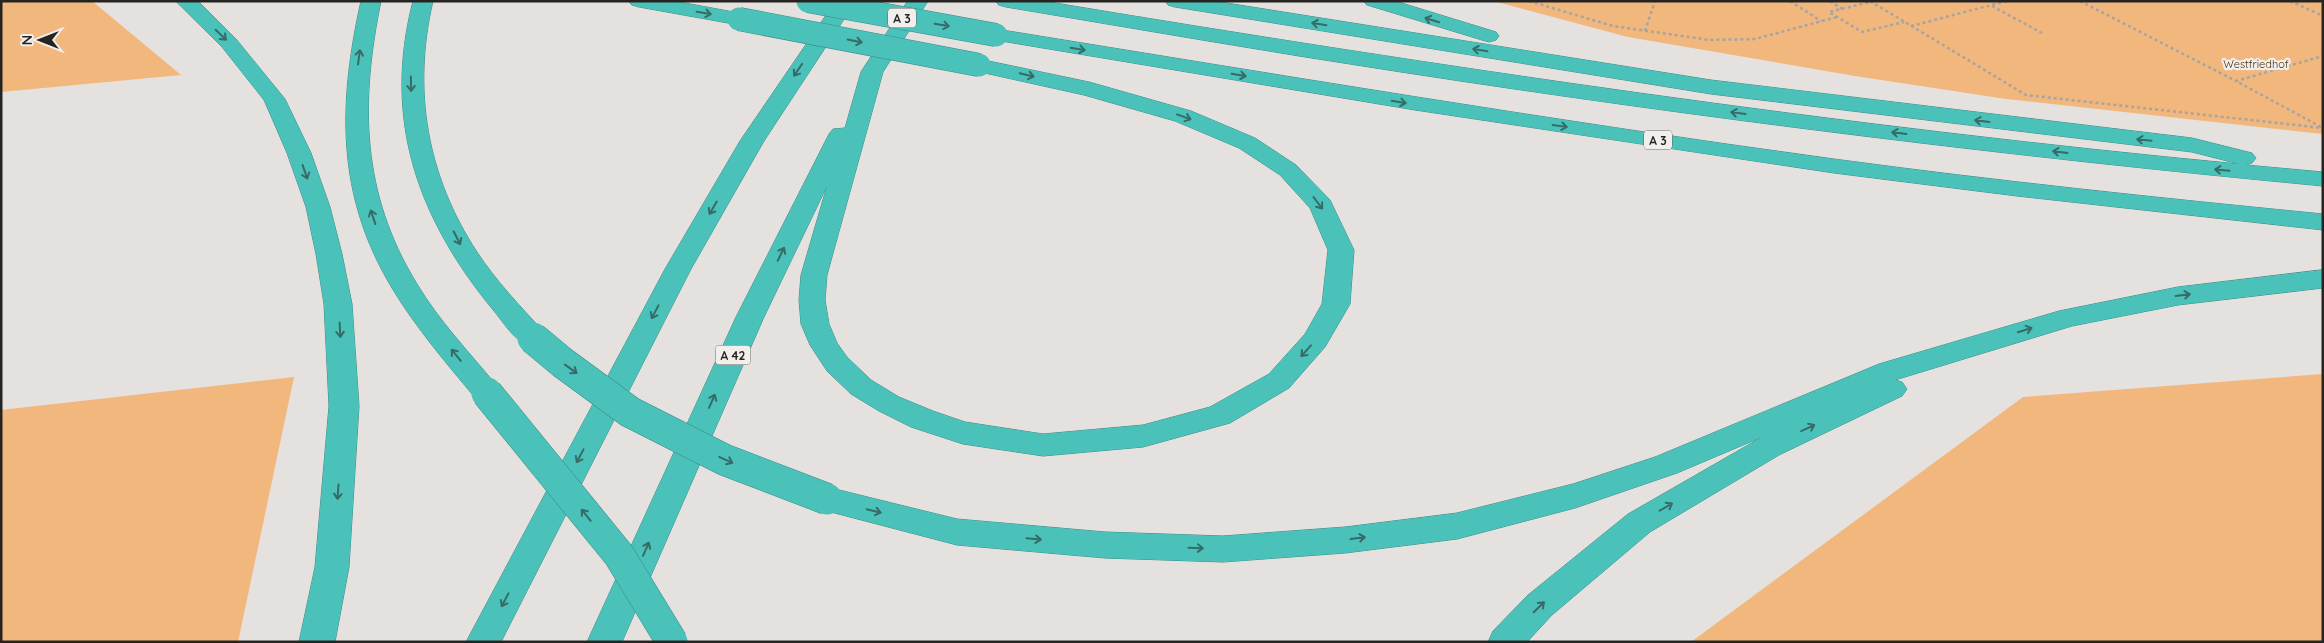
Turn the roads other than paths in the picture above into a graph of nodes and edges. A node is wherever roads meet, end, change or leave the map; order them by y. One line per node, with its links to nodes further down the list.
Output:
1 (186, 1): 17 (highway, one-way to 17)
2 (371, 1): 20 (highway, one-way to 2, bridge)
3 (423, 1): 16 (highway, one-way to 16, bridge)
4 (639, 1): 11 (highway, one-way to 11, bridge)
5 (808, 1): 14 (highway, A 3, one-way to 14, bridge)
6 (846, 1): 18 (highway, one-way to 18)
7 (918, 1): 11 (highway, A 42)
8 (1175, 1): 12 (highway, one-way to 8)
9 (1374, 1): 12 (highway, one-way to 9)
10 (1010, 2): 13 (highway, one-way to 10)
11 (872, 72): 19 (highway, A 42, one-way to 11)
12 (1805, 98): 13 (highway, one-way to 12)
13 (2323, 178)
14 (2323, 222)
15 (2323, 279): 16 (highway, one-way to 15)
16 (1978, 345): 21 (highway, one-way to 16)
17 (317, 642)
18 (483, 642)
19 (604, 642)
20 (672, 642)
21 (1505, 642)

